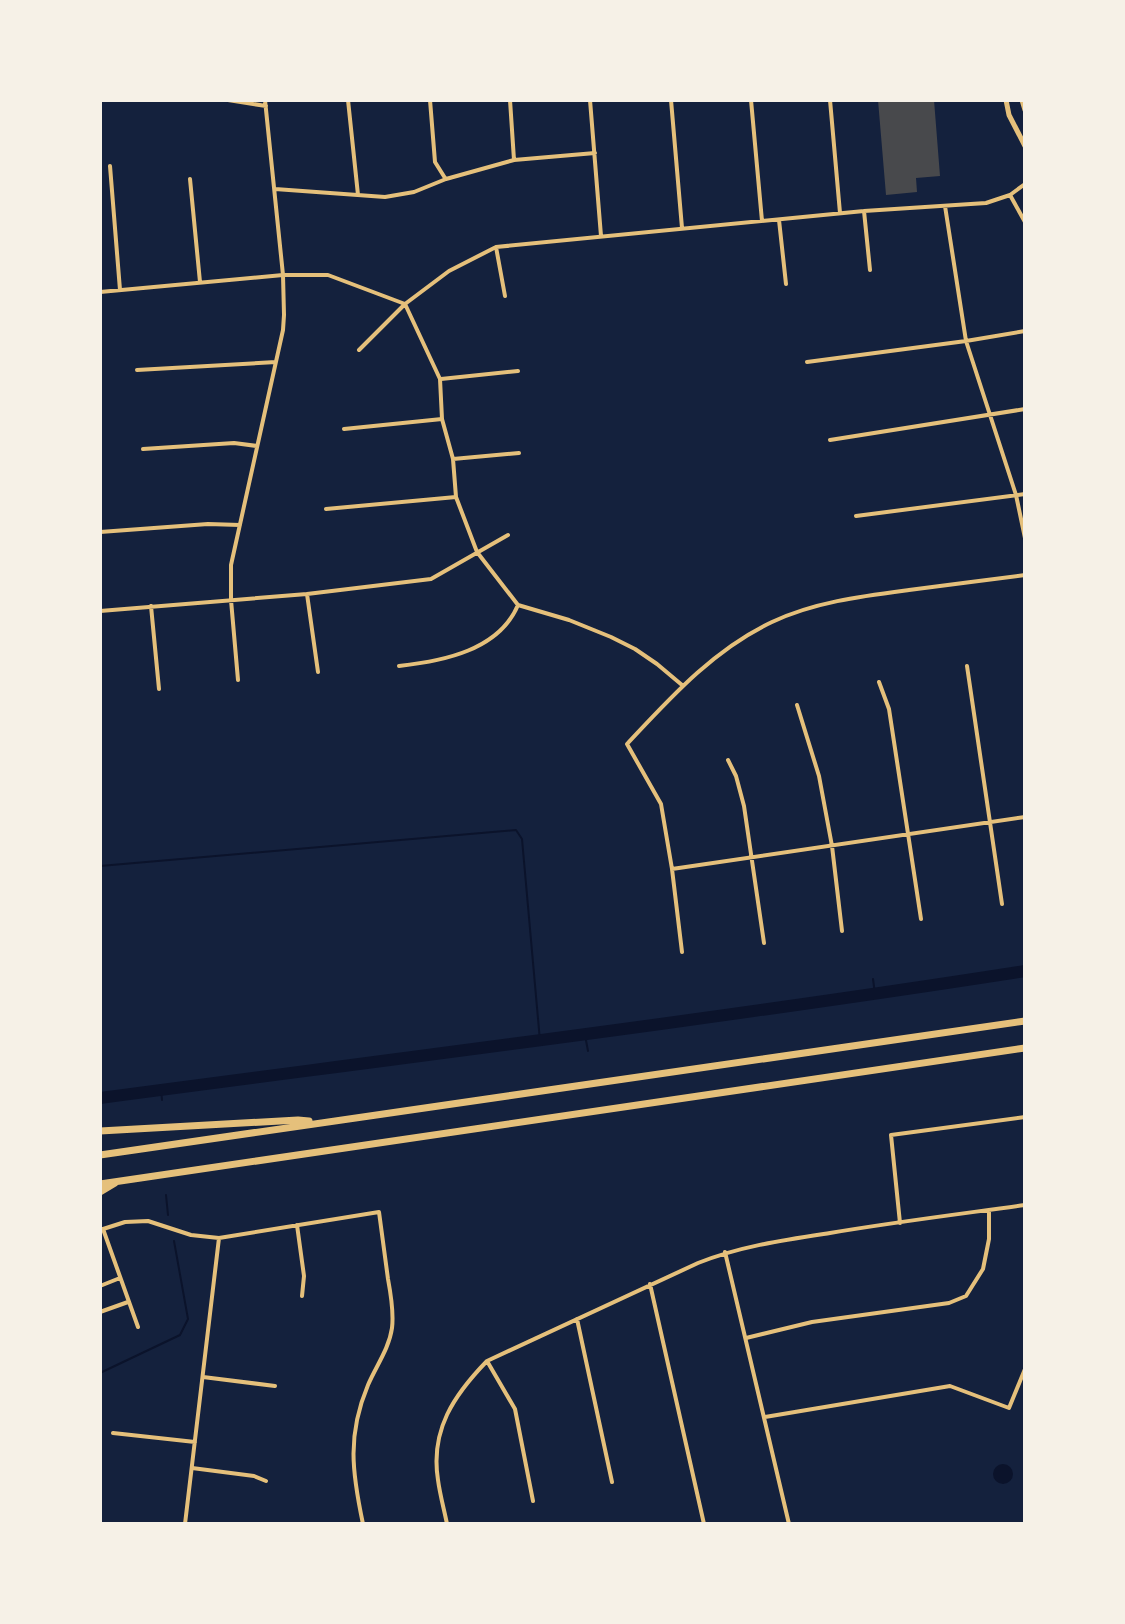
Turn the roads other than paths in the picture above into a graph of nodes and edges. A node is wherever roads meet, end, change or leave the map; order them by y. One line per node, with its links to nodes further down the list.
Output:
1 (228, 100): 11 (street)
2 (348, 100): 21 (street)
3 (430, 100): 18 (street)
4 (510, 100): 15 (street)
5 (590, 100): 14 (street)
6 (671, 100): 29 (street)
7 (751, 100): 27 (street)
8 (830, 100): 25 (street)
9 (1006, 100): 13 (main road)
10 (1022, 100): 12 (main road)
11 (266, 103): 20 (street)
12 (1025, 110)
13 (1025, 146)
14 (595, 153): 15 (street); 30 (street)
15 (514, 160): 18 (street)
16 (110, 166): 36 (street)
17 (190, 179): 34 (street)
18 (446, 179): 21 (street)
19 (1025, 184): 22 (street)
20 (275, 189): 21 (street); 33 (street)
21 (358, 195)
22 (1010, 195): 23 (street); 28 (street)
23 (945, 206): 24 (street); 41 (street)
24 (864, 211): 25 (street); 32 (street)
25 (840, 214): 26 (street)
26 (779, 220): 27 (street); 35 (street)
27 (762, 221): 29 (street)
28 (1025, 222)
29 (682, 228): 30 (street)
30 (601, 236): 31 (street)
31 (496, 247): 38 (street); 39 (street)
32 (870, 270)
33 (283, 275): 34 (street); 39 (street); 43 (street)
34 (200, 282): 36 (street)
35 (786, 284)
36 (120, 290): 37 (street)
37 (100, 292)
38 (505, 296)
39 (405, 304): 42 (street); 47 (street)
40 (1025, 331): 41 (street)
41 (966, 341): 44 (street); 49 (street)
42 (359, 350)
43 (276, 362): 45 (street); 53 (street)
44 (807, 362)
45 (137, 370)
46 (518, 371): 47 (street)
47 (440, 379): 50 (street)
48 (1025, 409): 49 (street)
49 (989, 413): 52 (street); 58 (street)
50 (442, 419): 51 (street); 56 (street)
51 (344, 429)
52 (830, 440)
53 (257, 446): 54 (street); 62 (street)
54 (143, 449)
55 (519, 453): 56 (street)
56 (453, 459): 59 (street)
57 (1025, 494): 58 (street)
58 (1016, 495): 61 (street); 65 (street)
59 (456, 497): 60 (street); 66 (street)
60 (326, 509)
61 (856, 516)
62 (240, 525): 63 (street); 69 (street)
63 (100, 532)
64 (508, 535): 66 (street)
65 (1025, 538)
66 (477, 552): 68 (street); 70 (street)
67 (1025, 575): 78 (street)
68 (307, 594): 69 (street); 75 (street)
69 (231, 600): 71 (street); 76 (street)
70 (518, 605): 73 (street); 78 (street)
71 (151, 606): 72 (street); 79 (street)
72 (100, 611)
73 (399, 666)
74 (967, 666): 83 (street)
75 (318, 672)
76 (238, 680)
77 (879, 682): 84 (street)
78 (682, 685): 87 (street)
79 (159, 689)
80 (797, 705): 85 (street)
81 (728, 760): 86 (street)
82 (1025, 817): 83 (street)
83 (990, 822): 84 (street); 88 (street)
84 (909, 834): 85 (street); 89 (street)
85 (832, 846): 86 (street); 90 (street)
86 (752, 858): 87 (street); 91 (street)
87 (672, 869): 92 (street)
88 (1002, 904)
89 (921, 919)
90 (842, 931)
91 (764, 943)
92 (682, 952)
93 (1025, 1021): 96 (highway)
94 (1025, 1048): 99 (highway)
95 (1025, 1117): 104 (street)
96 (323, 1122): 97 (highway); 98 (highway)
97 (100, 1131)
98 (100, 1155)
99 (118, 1181): 100 (highway); 101 (highway)
100 (100, 1184)
101 (100, 1192)
102 (1025, 1205): 103 (street)
103 (989, 1210): 104 (street); 117 (street)
104 (900, 1223): 108 (street)
105 (297, 1225): 107 (street); 112 (street); 130 (street)
106 (102, 1230): 107 (street); 109 (street)
107 (219, 1238): 120 (street)
108 (725, 1252): 110 (street); 117 (street)
109 (120, 1278): 111 (street); 113 (street)
110 (650, 1284): 115 (street); 132 (street)
111 (100, 1286)
112 (302, 1296)
113 (129, 1302): 114 (street); 116 (street)
114 (100, 1312)
115 (577, 1319): 118 (street); 127 (street)
116 (138, 1327)
117 (746, 1338): 122 (street)
118 (487, 1361): 128 (street); 131 (street)
119 (1025, 1369): 122 (street)
120 (203, 1377): 121 (street); 124 (street)
121 (275, 1386)
122 (765, 1417): 133 (street)
123 (113, 1433): 124 (street)
124 (195, 1442): 125 (street)
125 (192, 1468): 126 (street); 129 (street)
126 (266, 1481)
127 (612, 1482)
128 (533, 1501)
129 (185, 1524)
130 (363, 1524)
131 (446, 1524)
132 (704, 1524)
133 (789, 1524)

